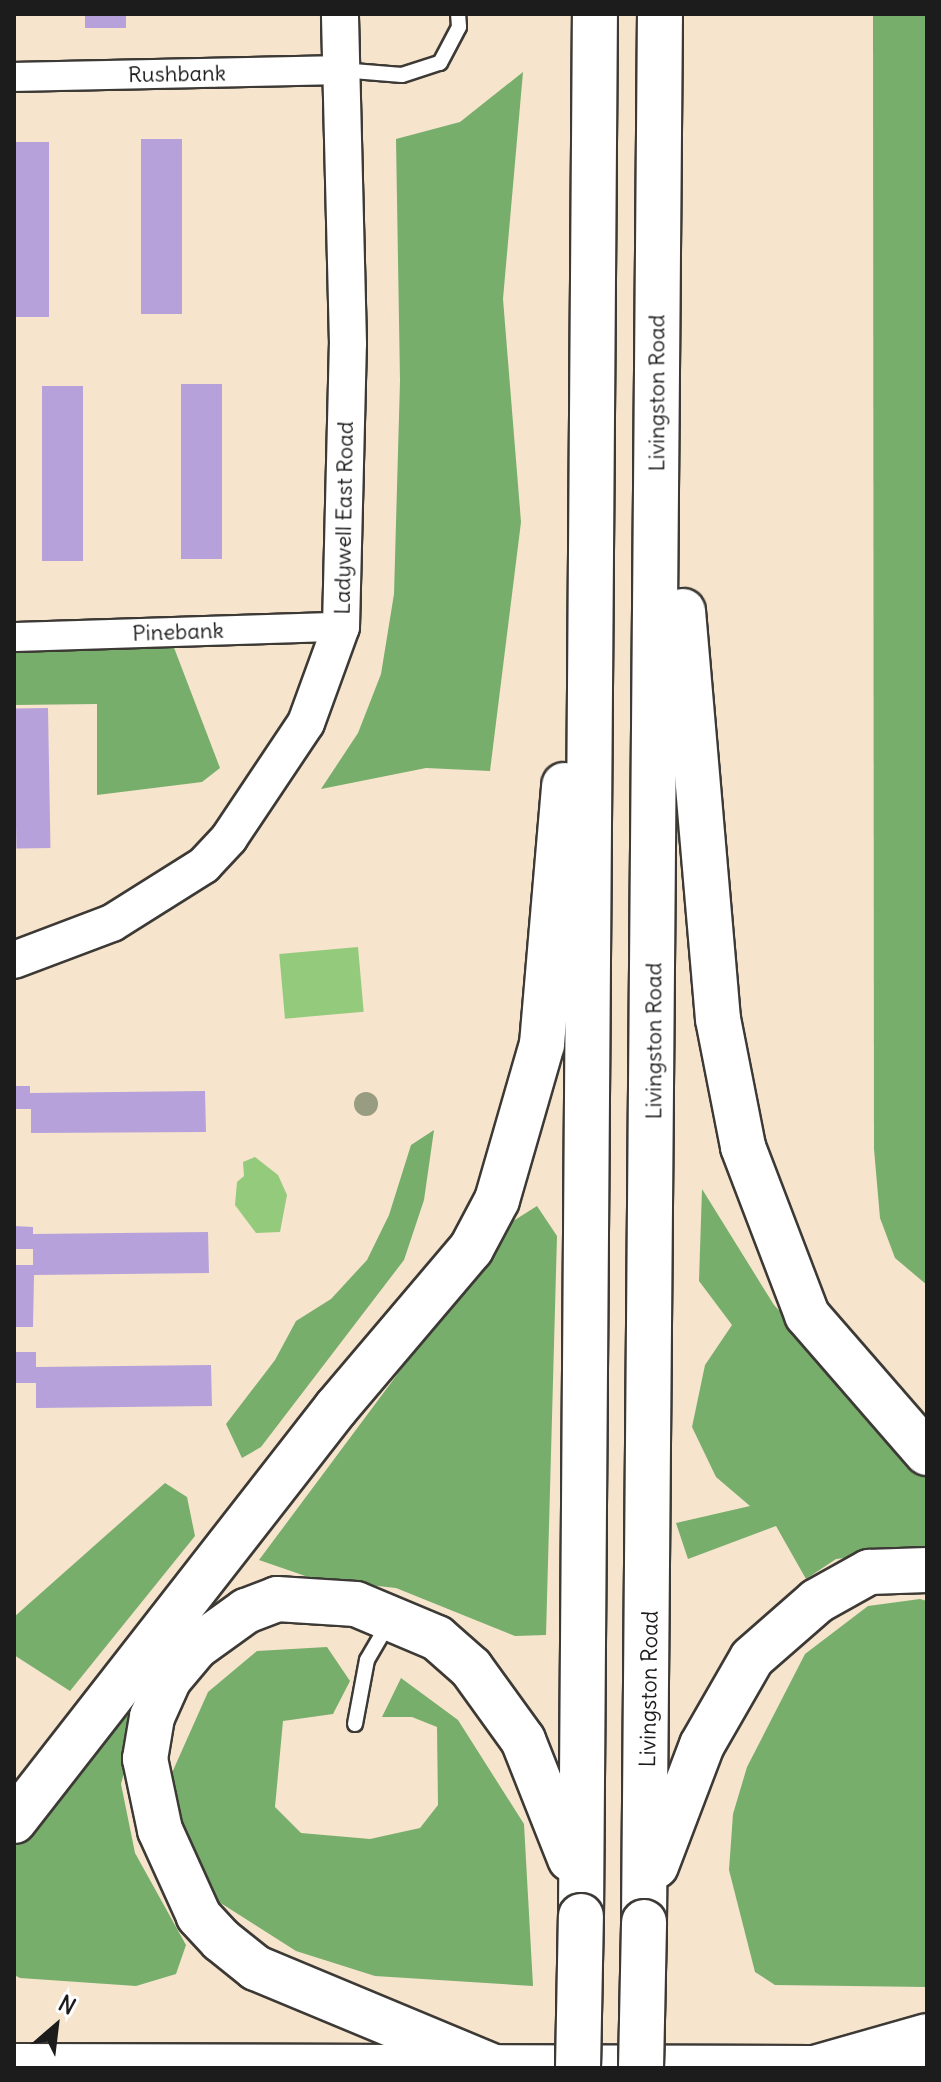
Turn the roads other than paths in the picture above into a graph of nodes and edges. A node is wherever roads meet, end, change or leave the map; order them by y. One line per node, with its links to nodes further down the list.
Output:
1 (340, 14): 5 (street, Ladywell East Road)
2 (458, 14): 5 (lane)
3 (595, 14): 8 (main road)
4 (660, 14): 7 (main road, Livingston Road)
5 (341, 70): 6 (street, Rushbank); 9 (street, Ladywell East Road)
6 (14, 77)
7 (656, 411): 12 (main road); 18 (main road, Livingston Road)
8 (590, 486): 16 (main road); 17 (main road)
9 (341, 627): 10 (street, Pinebank); 11 (street, Ladywell East Road)
10 (14, 637)
11 (14, 960)
12 (927, 1453)
13 (927, 1570): 18 (main road)
14 (392, 1617): 15 (lane); 17 (main road); 21 (main road)
15 (355, 1724)
16 (14, 1821)
17 (580, 1901): 22 (main road, bridge)
18 (644, 1909): 23 (main road, Livingston Road, bridge)
19 (927, 2036): 24 (main road)
20 (14, 2066): 21 (main road)
21 (491, 2067): 24 (main road)
22 (578, 2068)
23 (641, 2068)
24 (815, 2068): 25 (street)
25 (927, 2068)

